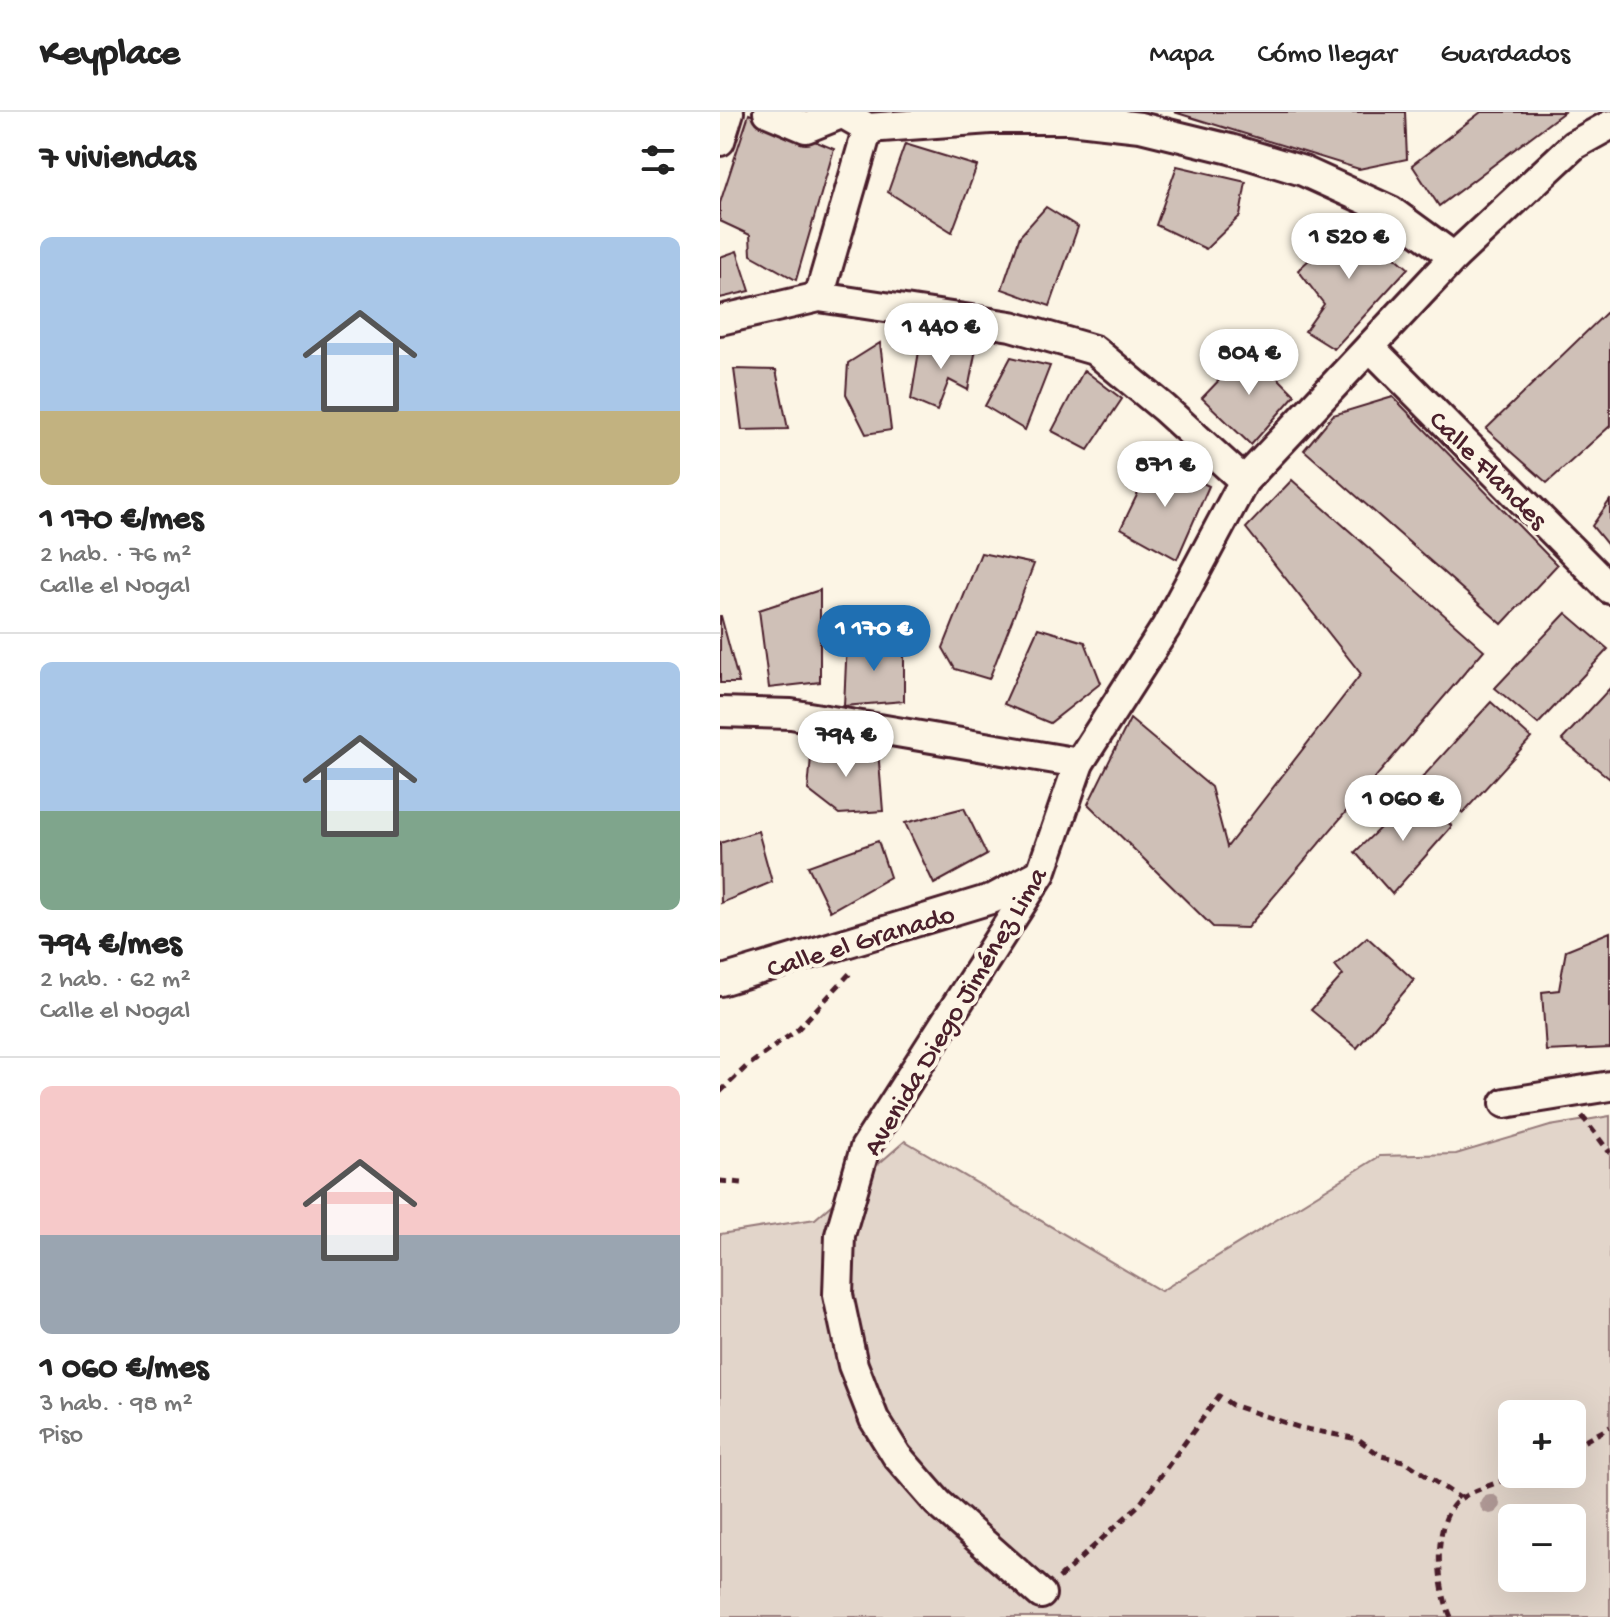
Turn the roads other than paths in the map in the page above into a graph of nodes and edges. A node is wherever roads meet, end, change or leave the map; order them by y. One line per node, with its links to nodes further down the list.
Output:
1 (729, 112): 6 (street)
2 (768, 112): 3 (street)
3 (840, 113): 5 (street)
4 (1610, 125): 7 (street, Avenida Diego Jiménez Lima)
5 (868, 128): 7 (street); 8 (street)
6 (720, 141)
7 (1454, 257): 10 (street, Avenida Diego Jiménez Lima)
8 (819, 297): 9 (street); 11 (street)
9 (720, 320)
10 (1370, 347): 11 (street, Avenida Diego Jiménez Lima); 12 (street, Calle Flandes)
11 (1244, 481): 14 (street, Avenida Diego Jiménez Lima)
12 (1610, 589)
13 (720, 712): 14 (street)
14 (1079, 763): 15 (street, Avenida Diego Jiménez Lima)
15 (1041, 873): 16 (street, Calle el Granado); 19 (street, Avenida Diego Jiménez Lima)
16 (720, 981)
17 (1610, 1086): 18 (street)
18 (1505, 1103)
19 (1041, 1594)

